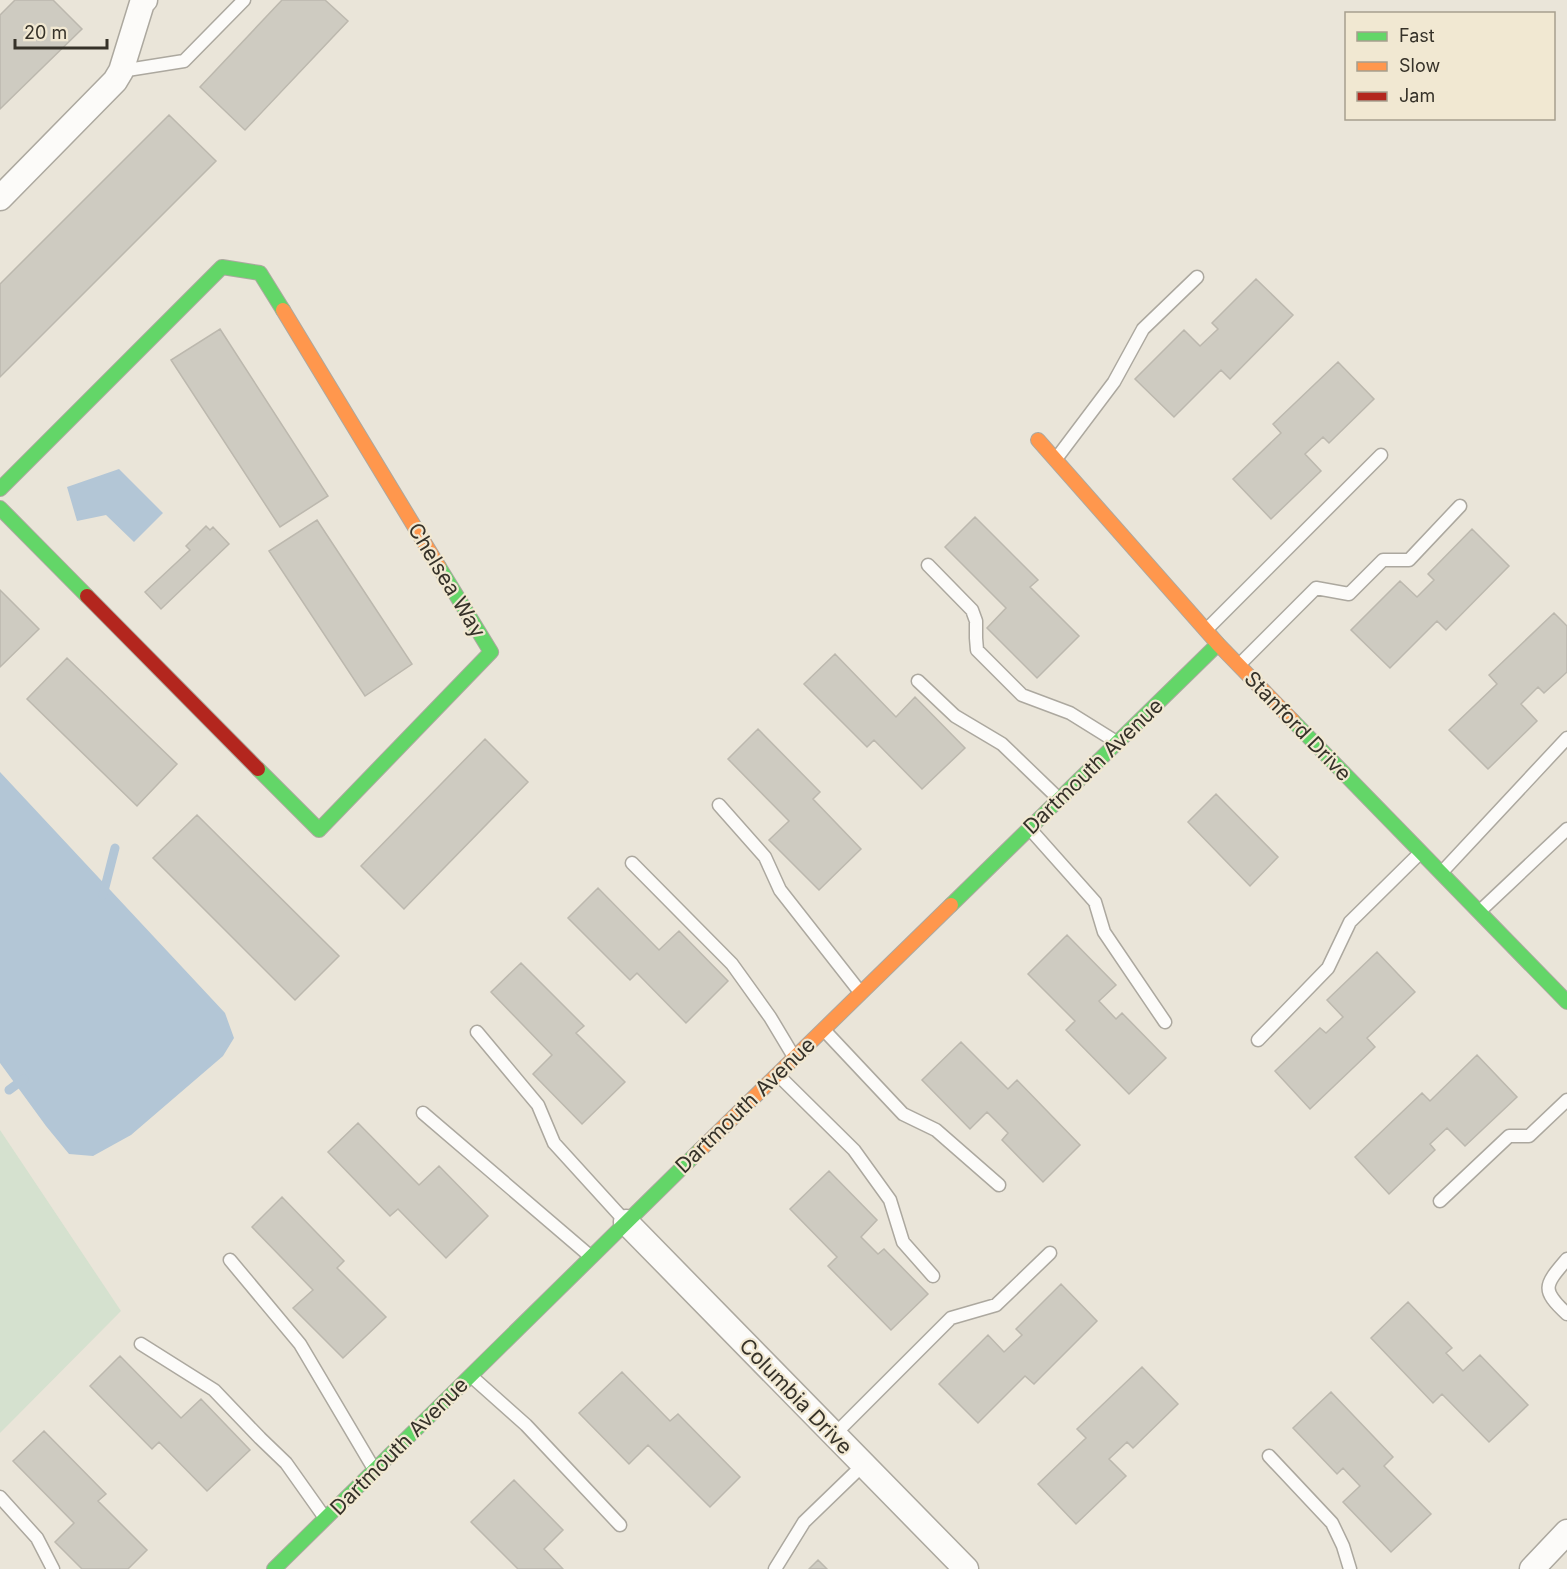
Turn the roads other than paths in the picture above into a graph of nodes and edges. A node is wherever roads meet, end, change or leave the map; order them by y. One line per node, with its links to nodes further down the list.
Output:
1 (145, 0): 3 (street)
2 (243, 0): 3 (lane)
3 (121, 70): 4 (street)
4 (0, 198)
5 (1197, 277): 8 (lane)
6 (1038, 440): 8 (street, Stanford Drive)
7 (1381, 455): 13 (lane)
8 (1055, 460): 13 (street, Stanford Drive)
9 (0, 489): 11 (street, Chelsea Way)
10 (1460, 506): 15 (lane)
11 (0, 508)
12 (928, 565): 18 (lane)
13 (1206, 630): 14 (street, Stanford Drive)
14 (1218, 644): 15 (street, Stanford Drive); 18 (street, Dartmouth Avenue)
15 (1239, 665): 23 (street, Stanford Drive)
16 (918, 681): 19 (lane)
17 (1567, 738): 25 (lane)
18 (1117, 742): 19 (street, Dartmouth Avenue)
19 (1059, 799): 21 (street, Dartmouth Avenue)
20 (719, 804): 27 (lane)
21 (1029, 828): 27 (street, Dartmouth Avenue); 29 (lane)
22 (1567, 829): 26 (lane)
23 (1420, 852): 25 (street, Stanford Drive); 32 (lane)
24 (632, 863): 33 (lane)
25 (1442, 873): 26 (street, Stanford Drive)
26 (1479, 912): 28 (street, Stanford Drive)
27 (861, 993): 30 (street, Dartmouth Avenue)
28 (1567, 1002)
29 (1165, 1022)
30 (823, 1029): 33 (street, Dartmouth Avenue); 37 (lane)
31 (477, 1032): 39 (lane)
32 (1258, 1040)
33 (795, 1057): 34 (street, Dartmouth Avenue)
34 (777, 1075): 39 (street, Dartmouth Avenue); 44 (lane)
35 (1567, 1100): 38 (lane)
36 (423, 1113): 41 (lane)
37 (999, 1185)
38 (1440, 1201)
39 (626, 1222): 41 (street, Dartmouth Avenue); 48 (street, Columbia Drive)
40 (1050, 1253): 48 (lane)
41 (591, 1257): 47 (street, Dartmouth Avenue)
42 (1567, 1259): 45 (lane)
43 (230, 1260): 51 (lane)
44 (933, 1276)
45 (1567, 1314)
46 (141, 1344): 53 (lane)
47 (470, 1376): 51 (street, Dartmouth Avenue); 54 (lane)
48 (834, 1435): 50 (street, Columbia Drive)
49 (1269, 1456): 60 (lane)
50 (863, 1465): 58 (lane); 59 (street, Columbia Drive)
51 (375, 1470): 53 (street, Dartmouth Avenue)
52 (0, 1497): 56 (lane)
53 (325, 1519): 57 (street, Dartmouth Avenue)
54 (620, 1525)
55 (1567, 1532): 61 (street)
56 (53, 1569)
57 (274, 1569)
58 (775, 1569)
59 (966, 1569)
60 (1350, 1569)
61 (1532, 1569)

